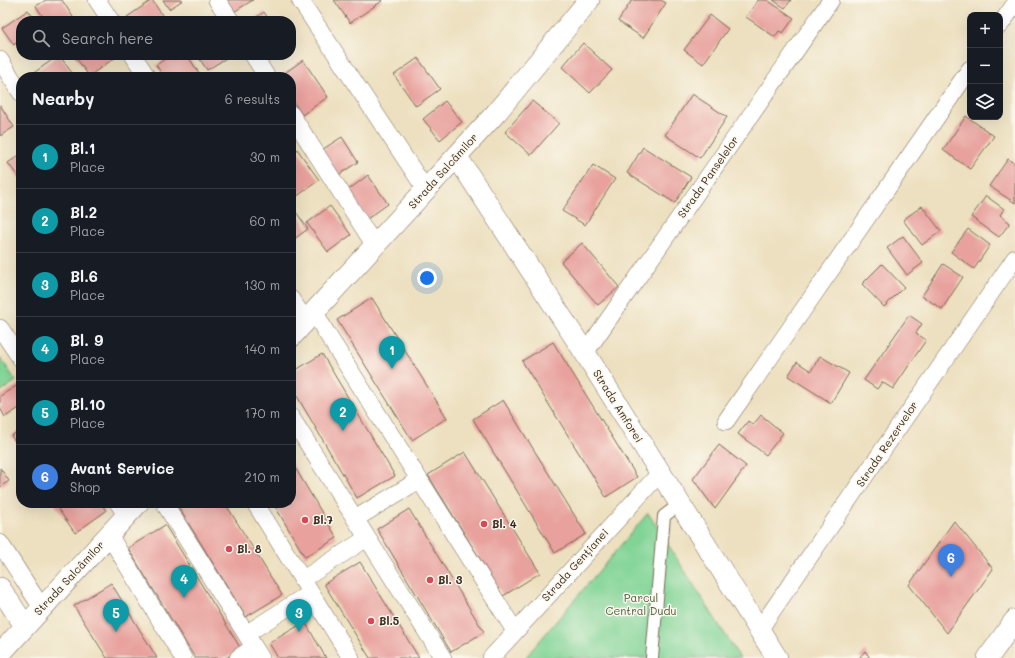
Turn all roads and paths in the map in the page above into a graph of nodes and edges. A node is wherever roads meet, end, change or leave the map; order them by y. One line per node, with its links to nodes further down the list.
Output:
1 (97, 0): 7 (street)
2 (217, 0): 8 (street)
3 (300, 0): 19 (street)
4 (589, 0): 18 (street, Strada Salcâmilor)
5 (831, 0): 27 (street, Strada Panselelor)
6 (1015, 4): 9 (street)
7 (108, 16)
8 (227, 16)
9 (1003, 22)
10 (0, 60): 16 (street)
11 (136, 60): 13 (street)
12 (256, 60): 14 (street)
13 (144, 72)
14 (264, 72)
15 (967, 73): 28 (street)
16 (16, 85)
17 (296, 122): 20 (street)
18 (457, 157): 19 (street, Strada Salcâmilor); 27 (street, Strada Amforei)
19 (426, 190): 20 (street, Strada Salcâmilor)
20 (375, 246): 23 (street, Strada Salcâmilor)
21 (1015, 258): 45 (street, Strada Rezervelor)
22 (296, 303): 23 (street)
23 (310, 316): 25 (street, Strada Salcâmilor); 31 (street)
24 (0, 328): 26 (street)
25 (296, 331)
26 (16, 352)
27 (585, 353): 30 (street, Strada Amforei)
28 (726, 421)
29 (296, 425): 36 (street)
30 (660, 473): 32 (street, Strada Amforei); 46 (street, Strada Gențianei)
31 (419, 480): 36 (street); 46 (street)
32 (680, 504): 45 (street, Strada Amforei); 54 (street)
33 (127, 508): 37 (street, Strada Salcâmilor)
34 (167, 508): 48 (street)
35 (258, 508): 40 (street)
36 (355, 519): 38 (street)
37 (109, 535): 42 (street, Strada Salcâmilor); 49 (street)
38 (367, 538): 40 (street); 52 (street)
39 (0, 543): 42 (street)
40 (306, 587): 48 (street); 51 (street)
41 (0, 588): 44 (street)
42 (42, 608): 44 (street, Strada Salcâmilor)
43 (1015, 620): 56 (street)
44 (25, 626): 47 (street, Strada Salcâmilor)
45 (759, 630): 55 (street, Strada Amforei)
46 (515, 632): 53 (street, Strada Gențianei)
47 (2, 645)
48 (254, 646): 50 (street)
49 (183, 658)
50 (238, 658)
51 (351, 658)
52 (443, 658)
53 (491, 658)
54 (652, 658)
55 (777, 658)
56 (988, 658)

